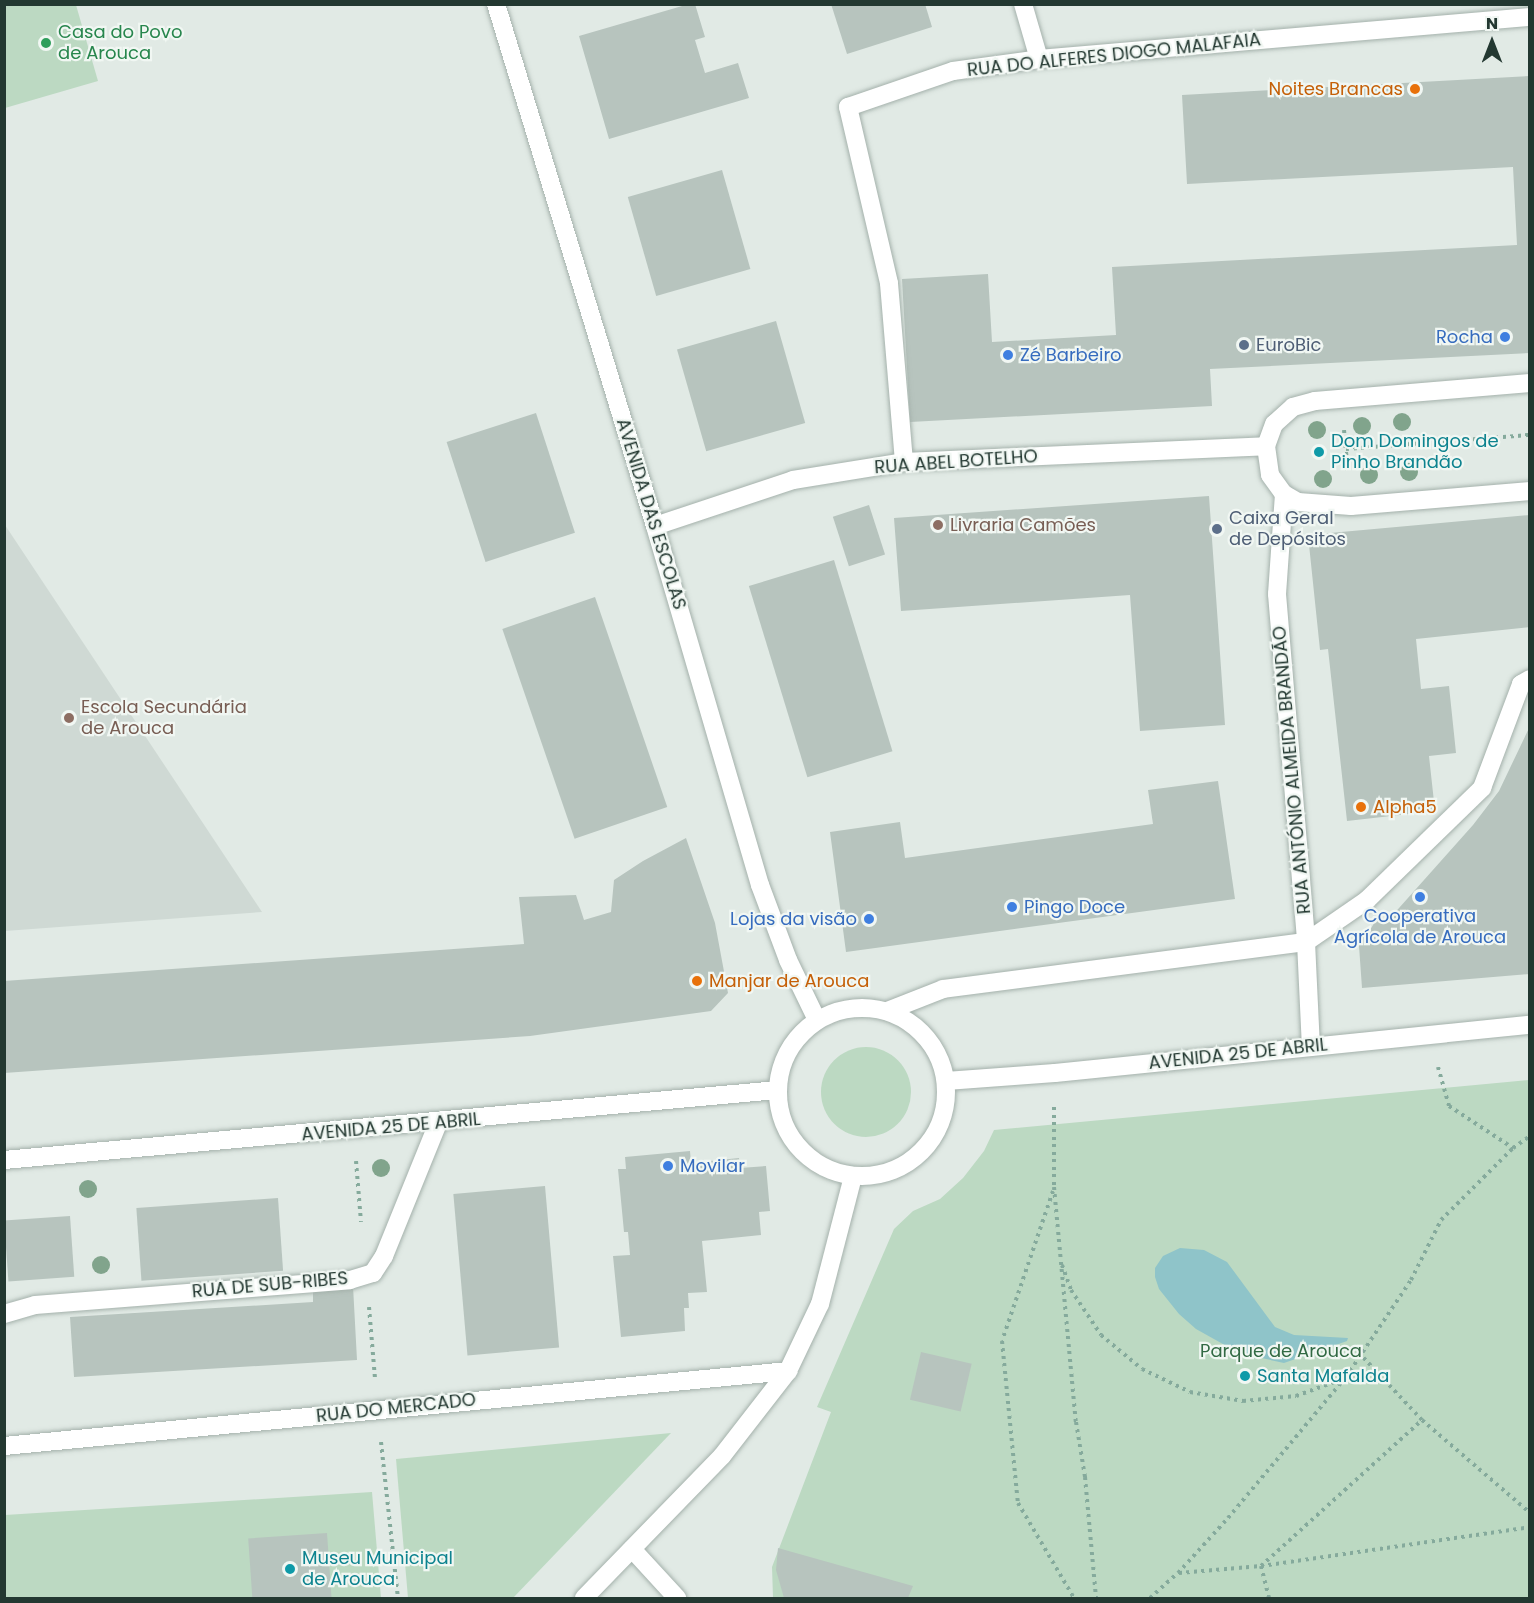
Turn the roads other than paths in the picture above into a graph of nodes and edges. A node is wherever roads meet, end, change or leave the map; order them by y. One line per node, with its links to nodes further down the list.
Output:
1 (496, 4): 10 (street, AVENIDA DAS ESCOLAS)
2 (1023, 4): 4 (street)
3 (1530, 17): 4 (street, RUA DO ALFERES DIOGO MALAFAIA)
4 (1039, 59): 7 (street, RUA DO ALFERES DIOGO MALAFAIA)
5 (1530, 383): 6 (street)
6 (1266, 446): 7 (street, RUA ABEL BOTELHO); 9 (street)
7 (904, 462): 10 (street, RUA ABEL BOTELHO)
8 (1530, 491): 9 (street)
9 (1284, 494): 12 (street, RUA ANTÓNIO ALMEIDA BRANDÃO)
10 (655, 526): 14 (street, AVENIDA DAS ESCOLAS)
11 (1530, 680): 12 (street)
12 (1306, 942): 13 (street); 16 (street, RUA ANTÓNIO ALMEIDA BRANDÃO)
13 (887, 1011): 14 (street); 17 (street)
14 (817, 1020): 18 (street)
15 (1530, 1026): 16 (street, AVENIDA 25 DE ABRIL)
16 (1311, 1047): 17 (street, AVENIDA 25 DE ABRIL)
17 (946, 1081): 21 (street)
18 (777, 1090): 19 (street, AVENIDA 25 DE ABRIL); 21 (street)
19 (438, 1123): 20 (street, AVENIDA 25 DE ABRIL); 22 (street, RUA DE SUB-RIBES)
20 (4, 1160)
21 (854, 1176): 23 (street)
22 (4, 1314)
23 (788, 1371): 24 (street, RUA DO MERCADO); 25 (street)
24 (4, 1446)
25 (632, 1549): 26 (street); 27 (street)
26 (584, 1599)
27 (677, 1599)

